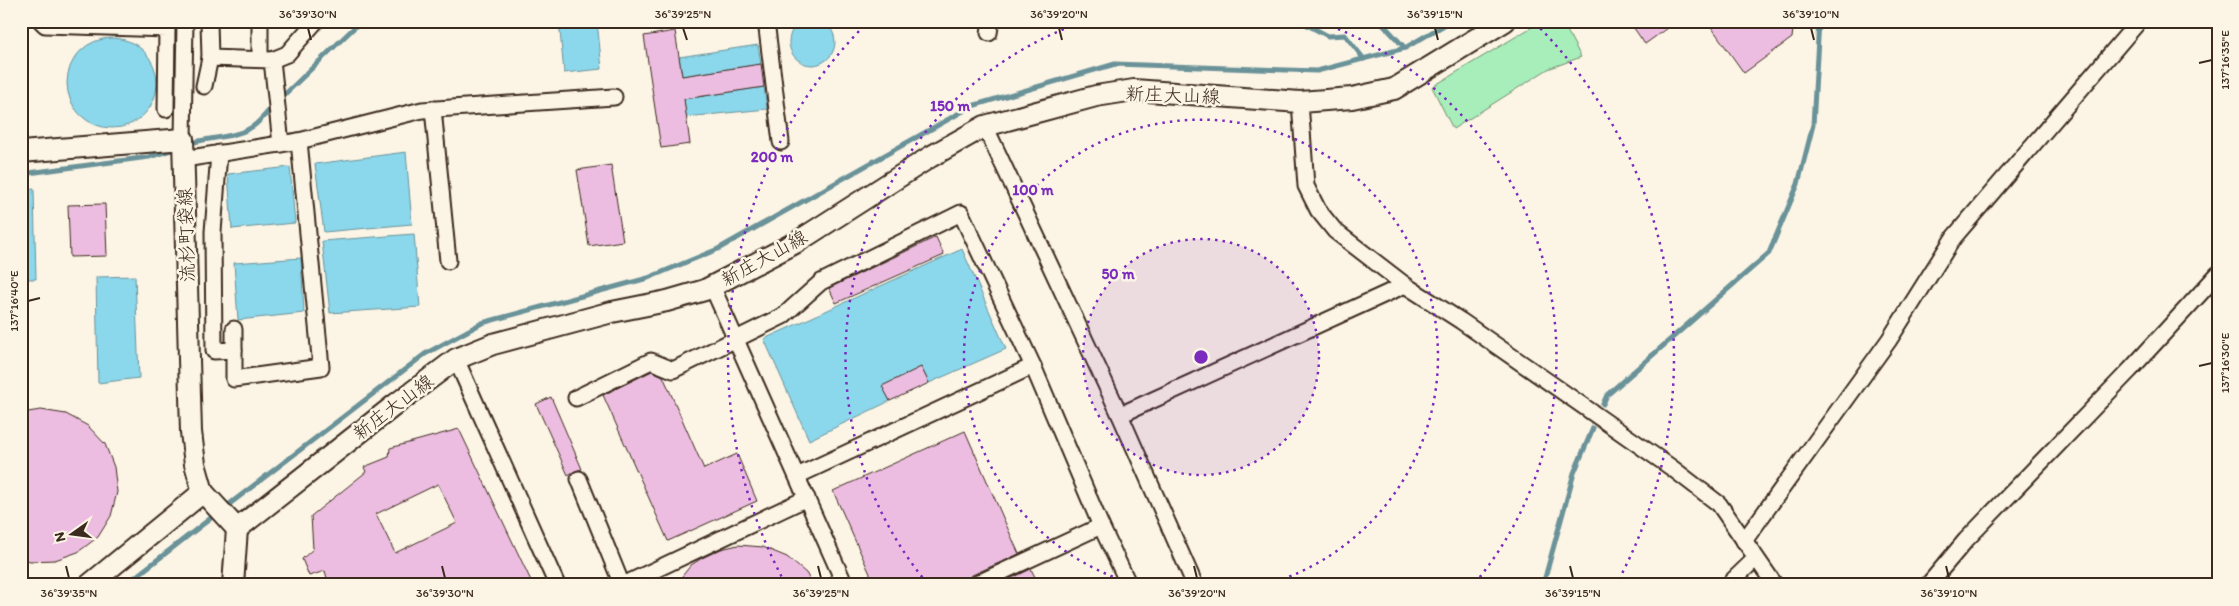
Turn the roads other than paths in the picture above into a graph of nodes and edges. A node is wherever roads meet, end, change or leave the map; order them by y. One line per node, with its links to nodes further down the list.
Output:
1 (40, 21): 14 (street)
2 (185, 21): 17 (street)
3 (208, 21): 9 (street)
4 (260, 21): 10 (street)
5 (316, 21): 10 (street)
6 (766, 21): 19 (street)
7 (1505, 21): 13 (main road, 新庄大山線)
8 (2139, 21): 41 (street)
9 (210, 58): 10 (street); 11 (street)
10 (266, 60): 20 (street)
11 (204, 86)
12 (614, 97): 15 (street)
13 (1300, 102): 16 (main road, 新庄大山線); 27 (street)
14 (166, 108)
15 (432, 110): 18 (street); 24 (street)
16 (985, 126): 26 (main road, 新庄大山線); 34 (street)
17 (183, 139): 21 (main road); 23 (main road, 流杉町袋線)
18 (299, 141): 20 (street); 30 (street)
19 (781, 142)
20 (281, 144): 22 (street)
21 (21, 152)
22 (219, 153): 23 (street); 30 (street)
23 (184, 159): 37 (main road, 流杉町袋線)
24 (448, 261)
25 (2218, 274): 53 (street)
26 (712, 286): 29 (street); 31 (main road, 新庄大山線)
27 (1405, 286): 34 (street); 41 (street)
28 (234, 329): 30 (street)
29 (736, 339): 32 (street); 33 (street); 35 (street)
30 (234, 350)
31 (456, 359): 39 (main road, 新庄大山線); 45 (street)
32 (1032, 366): 35 (street); 40 (street)
33 (576, 398)
34 (1120, 415): 50 (street)
35 (797, 476): 38 (street)
36 (579, 479): 46 (street)
37 (203, 492): 39 (main road); 43 (main road)
38 (807, 498): 46 (street); 47 (street)
39 (232, 525): 44 (main road)
40 (1101, 526): 48 (street); 49 (street)
41 (1744, 541): 42 (street)
42 (1756, 558): 51 (street); 52 (street)
43 (89, 585)
44 (233, 585)
45 (557, 585)
46 (623, 585)
47 (846, 585)
48 (974, 585)
49 (1129, 585)
50 (1195, 585)
51 (1728, 585)
52 (1776, 585)
53 (1928, 585)

